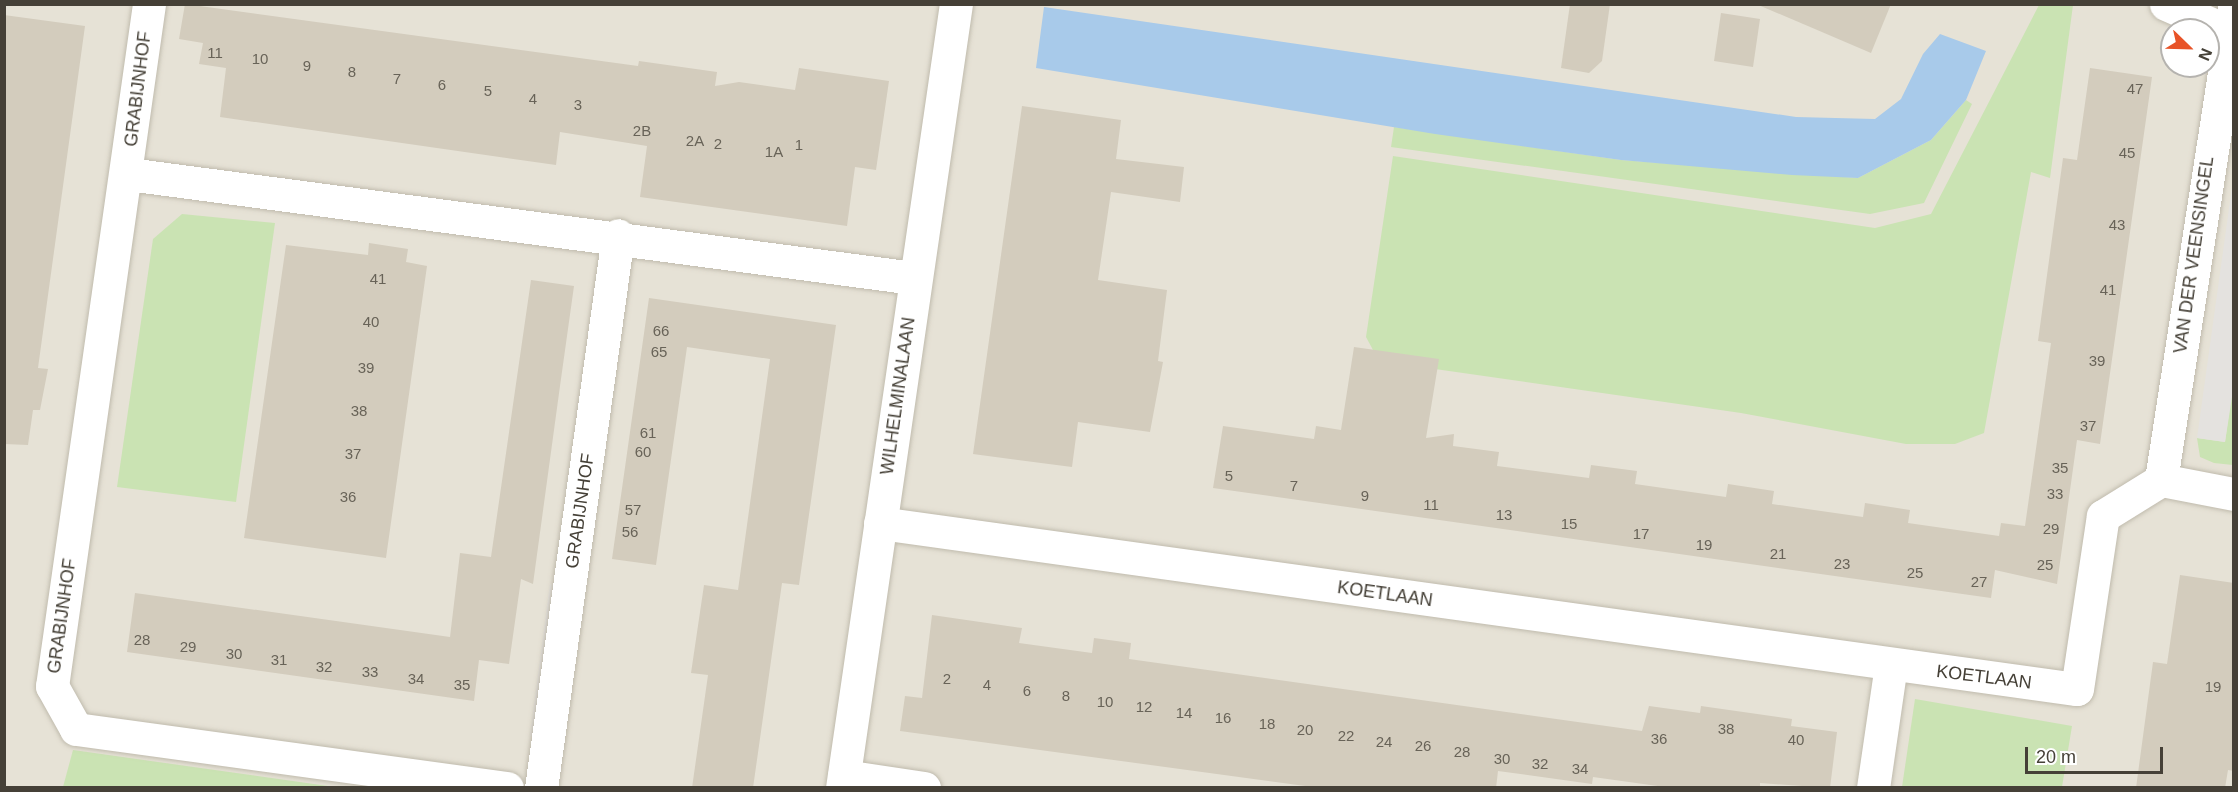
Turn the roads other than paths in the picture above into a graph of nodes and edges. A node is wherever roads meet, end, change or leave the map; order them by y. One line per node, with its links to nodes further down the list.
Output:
1 (149, 4): 5 (street, GRABIJNHOF)
2 (956, 4): 7 (street, WILHELMINALAAN)
3 (2166, 4): 4 (street, VAN DER VEENSINGEL)
4 (2231, 23): 8 (street, VAN DER VEENSINGEL)
5 (128, 174): 6 (street); 13 (street, GRABIJNHOF)
6 (618, 235): 7 (street); 14 (street, GRABIJNHOF)
7 (914, 278): 10 (street, WILHELMINALAAN)
8 (2161, 480): 9 (street); 11 (street, KOETLAAN)
9 (2234, 494)
10 (880, 523): 11 (street, KOETLAAN); 12 (street, WILHELMINALAAN)
11 (1891, 665): 16 (street)
12 (843, 782): 15 (street)
13 (507, 788)
14 (541, 788)
15 (924, 788)
16 (1873, 788)

